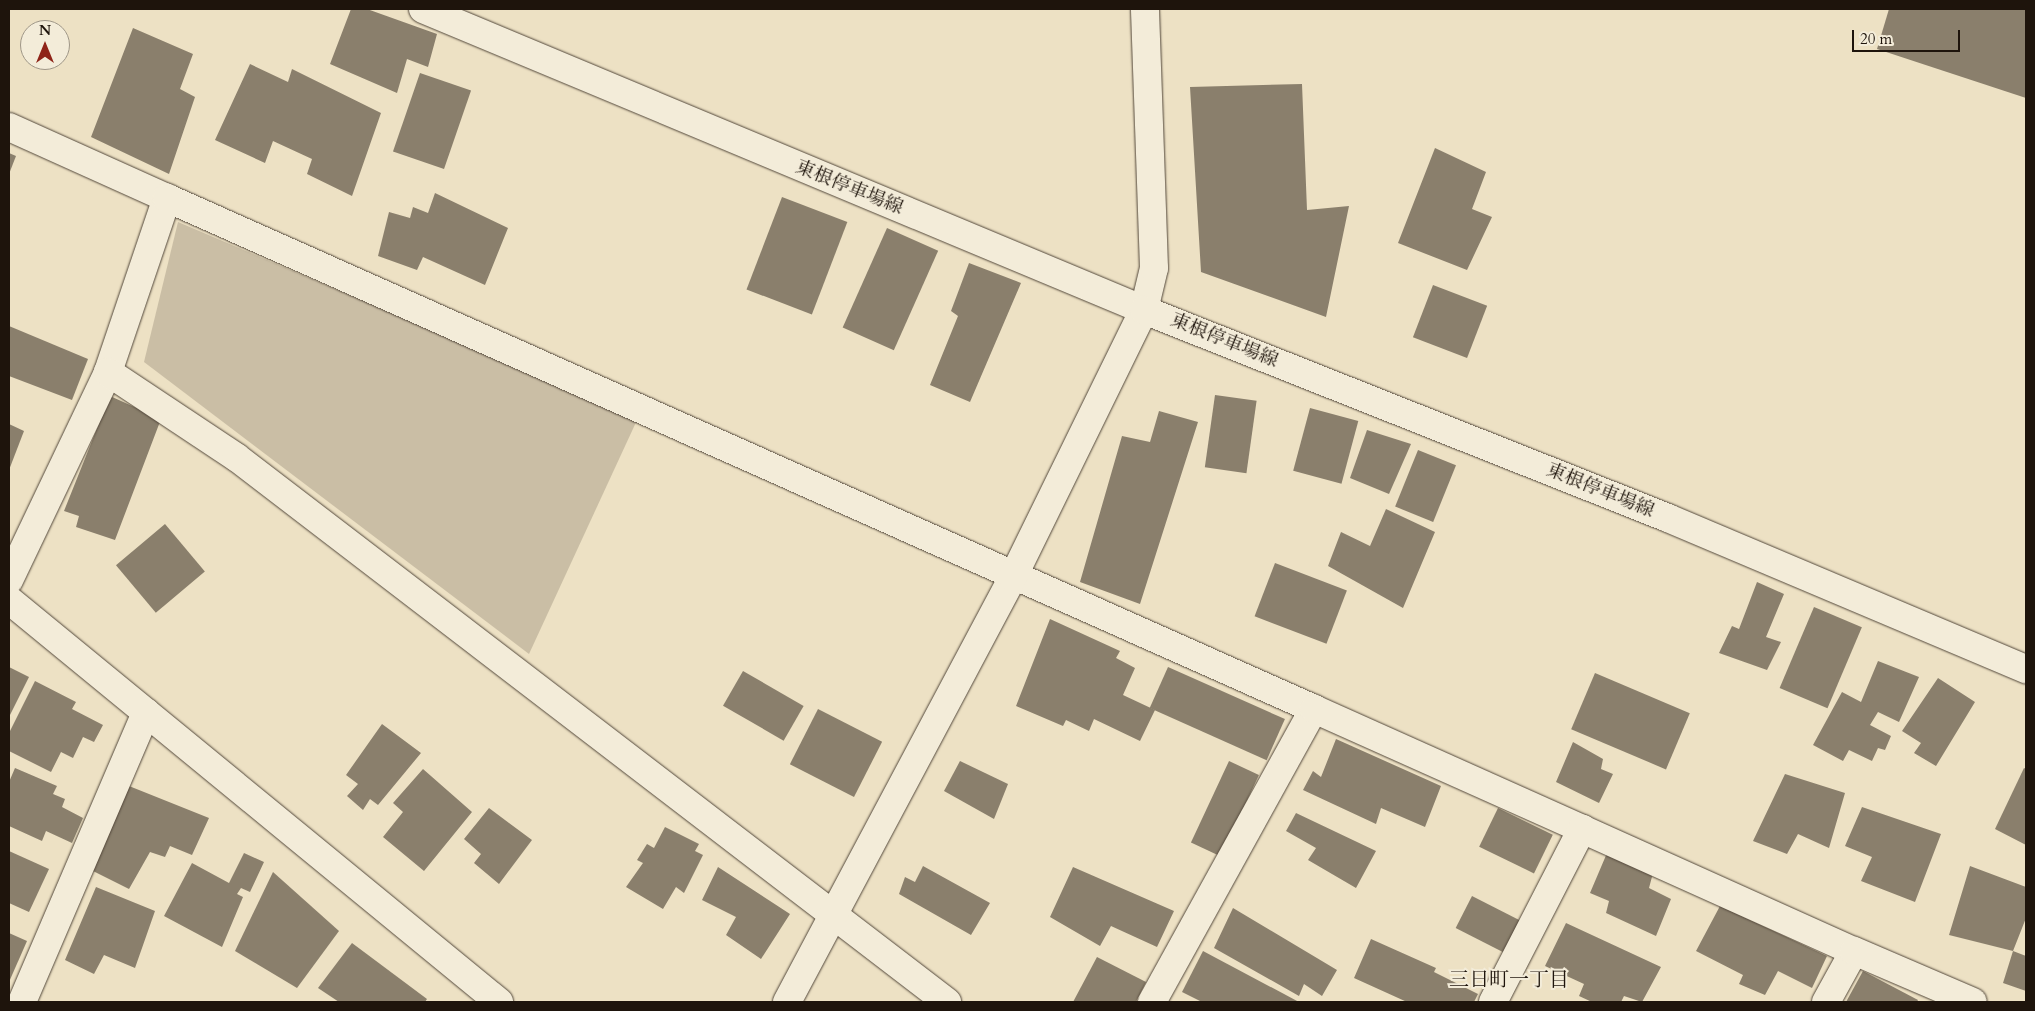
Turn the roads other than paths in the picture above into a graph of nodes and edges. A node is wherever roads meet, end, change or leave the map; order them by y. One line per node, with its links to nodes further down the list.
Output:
1 (423, 9): 5 (street, 東根停車場線)
2 (1145, 9): 5 (street)
3 (9, 127): 4 (street)
4 (167, 198): 6 (street); 7 (street)
5 (1144, 310): 7 (street); 10 (street, 東根停車場線)
6 (108, 372): 8 (street); 14 (street)
7 (1013, 577): 11 (street); 14 (street)
8 (9, 580)
9 (9, 600): 12 (street)
10 (2026, 669)
11 (1314, 710): 13 (street); 20 (street)
12 (146, 712): 16 (street); 17 (street)
13 (1582, 830): 15 (street); 21 (street)
14 (836, 914): 18 (street); 19 (street)
15 (1854, 951): 22 (street); 23 (street)
16 (22, 1002)
17 (499, 1002)
18 (787, 1002)
19 (947, 1002)
20 (1152, 1002)
21 (1493, 1002)
22 (1826, 1002)
23 (1973, 1002)

